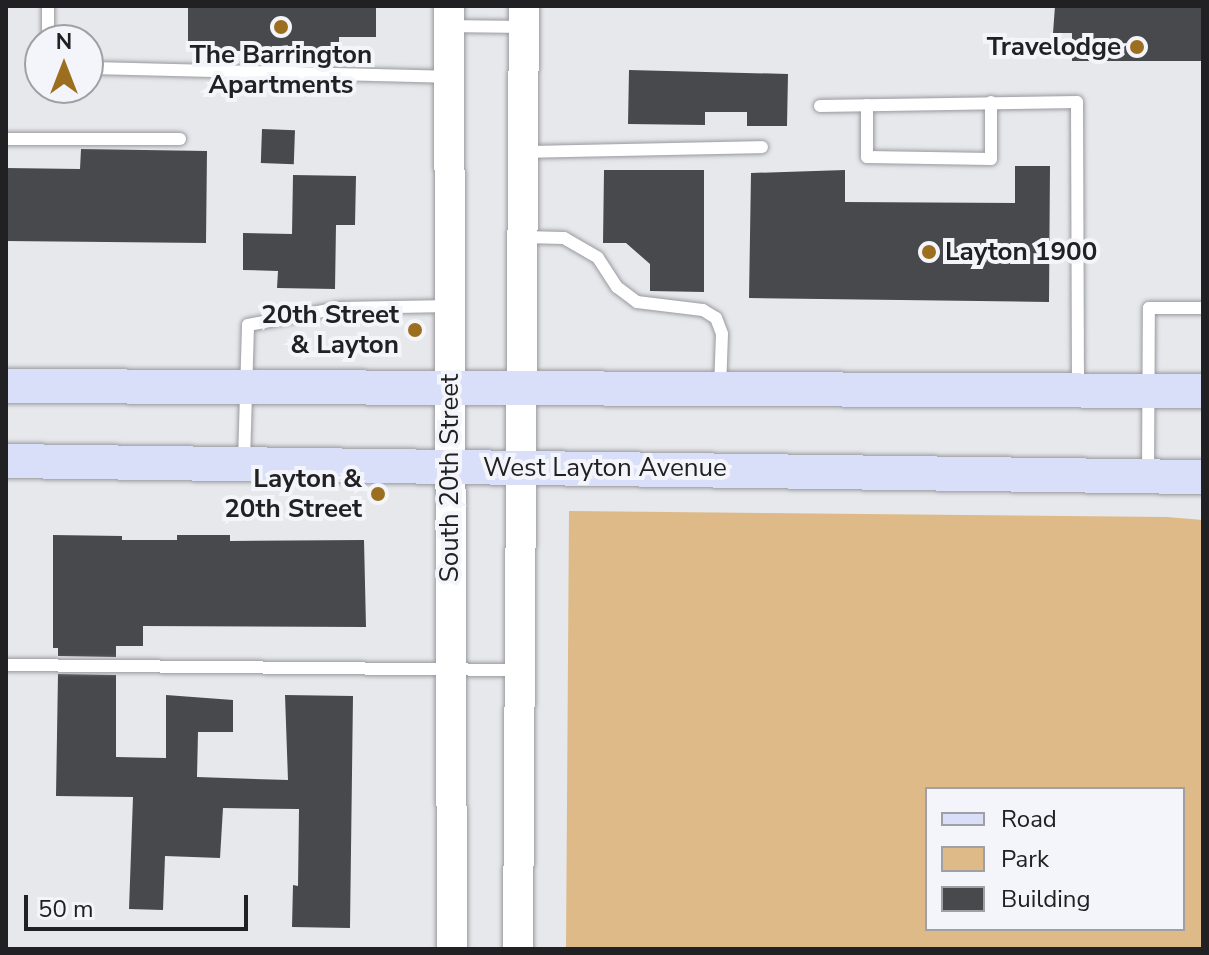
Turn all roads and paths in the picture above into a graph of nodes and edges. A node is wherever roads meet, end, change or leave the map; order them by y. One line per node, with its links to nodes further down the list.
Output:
1 (449, 16): 2 (lane); 4 (street, South 20th Street)
2 (524, 16): 11 (street)
3 (104, 68): 4 (lane)
4 (450, 77): 13 (street, South 20th Street)
5 (991, 102): 6 (lane); 6 (lane); 20 (lane)
6 (867, 105): 7 (lane)
7 (820, 106)
8 (6, 139): 9 (lane)
9 (180, 139)
10 (762, 147): 11 (lane)
11 (524, 152): 12 (street)
12 (524, 237): 18 (street); 19 (lane)
13 (451, 306): 16 (street, South 20th Street); 17 (lane)
14 (1203, 308): 21 (lane)
15 (6, 386): 17 (main road)
16 (450, 386): 17 (main road); 18 (main road); 25 (street, South 20th Street)
17 (247, 387): 24 (lane)
18 (522, 387): 19 (main road); 26 (street)
19 (720, 389): 20 (main road)
20 (1078, 390): 21 (main road)
21 (1149, 391): 22 (main road); 27 (lane)
22 (1203, 391)
23 (6, 461): 24 (main road, West Layton Avenue)
24 (244, 464): 25 (main road, West Layton Avenue)
25 (450, 468): 26 (main road, West Layton Avenue); 30 (street, South 20th Street)
26 (522, 468): 27 (main road, West Layton Avenue); 31 (street)
27 (1148, 475): 28 (main road, West Layton Avenue)
28 (1203, 477)
29 (6, 665): 30 (lane)
30 (449, 670): 31 (lane); 32 (street, South 20th Street)
31 (521, 671): 33 (street)
32 (452, 949)
33 (518, 949)

